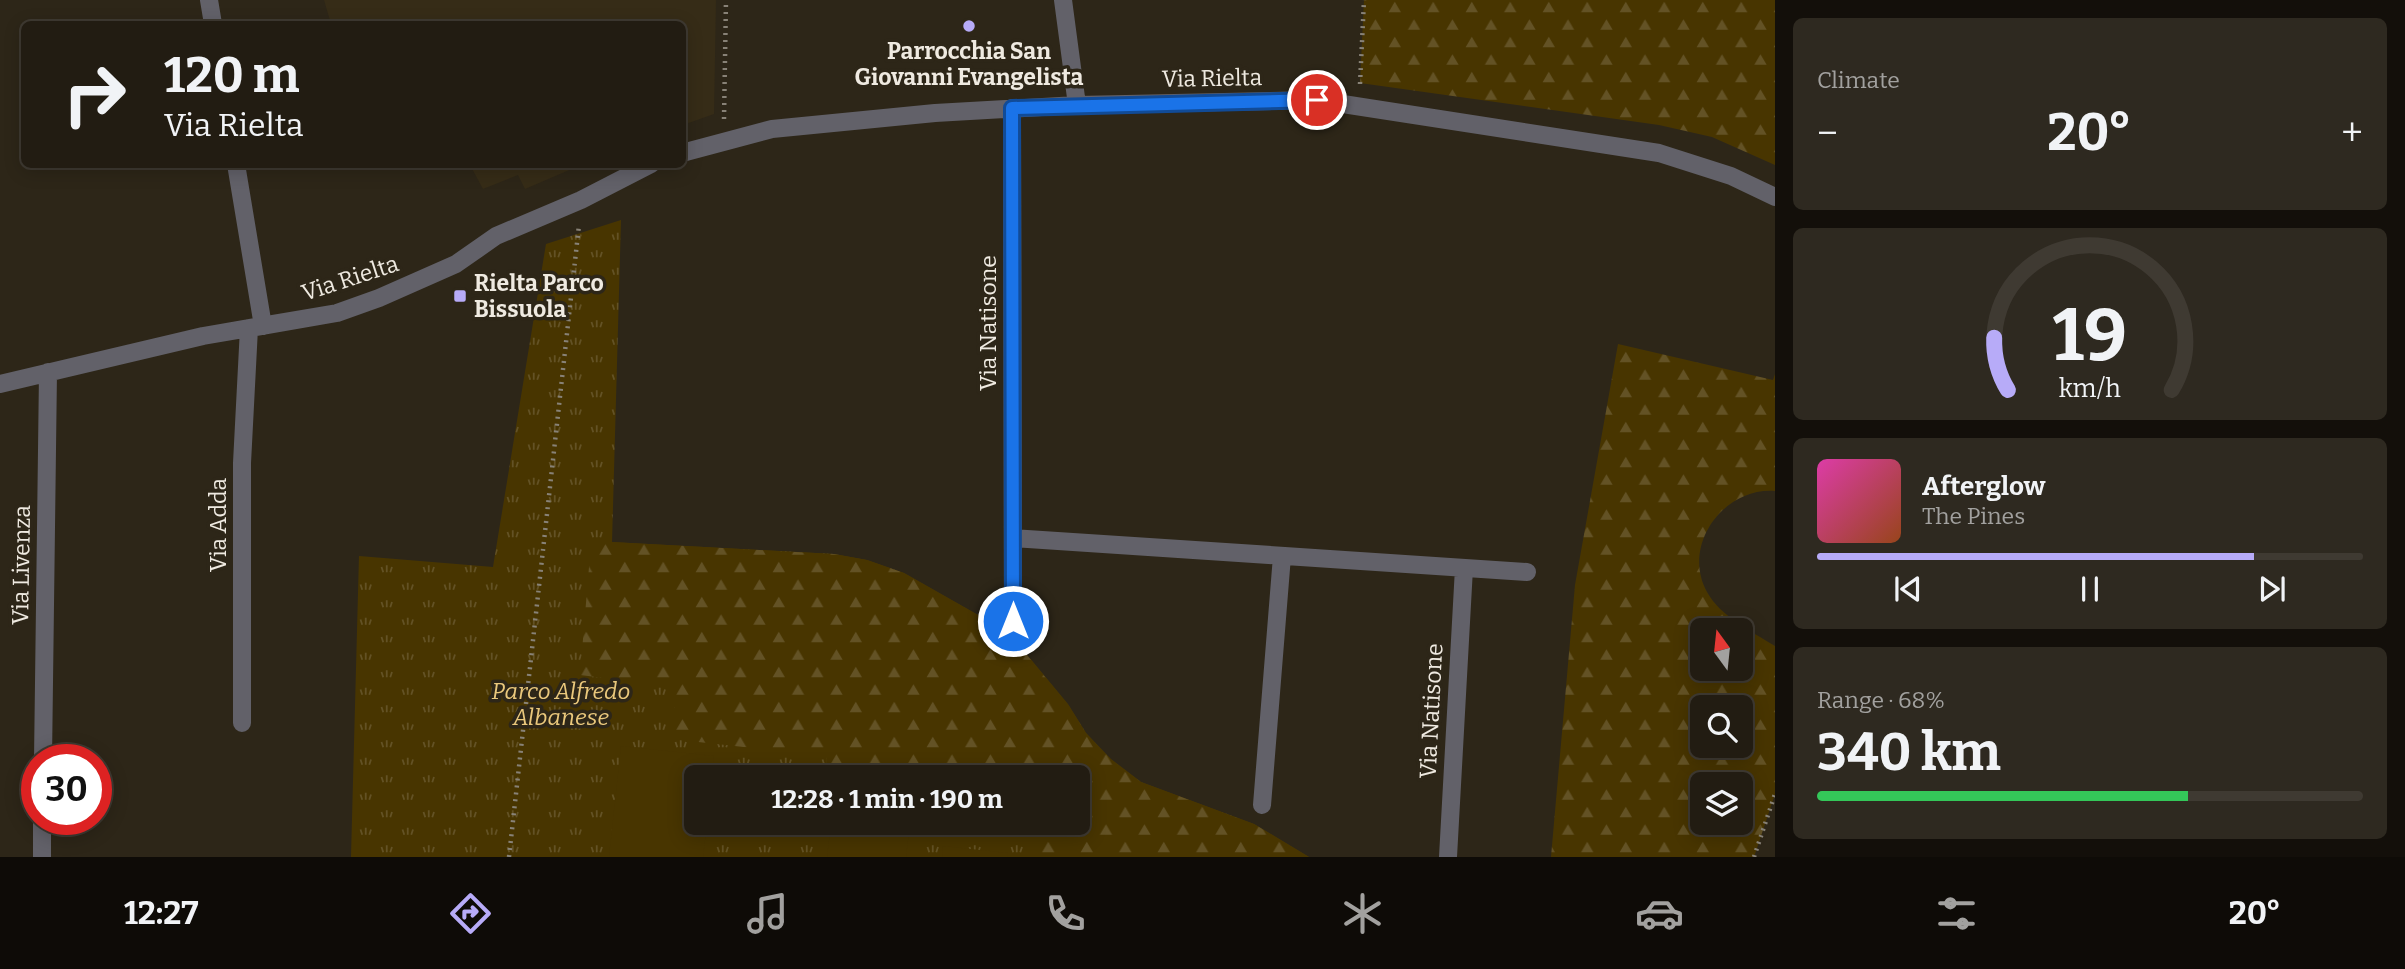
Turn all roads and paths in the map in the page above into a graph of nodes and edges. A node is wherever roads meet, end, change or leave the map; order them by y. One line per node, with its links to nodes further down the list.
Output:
1 (209, 0): 5 (street)
2 (726, 0): 9 (path)
3 (1063, 0): 6 (street)
4 (1364, 0): 7 (path)
5 (212, 21)
6 (1077, 105): 7 (street, Via Rielta); 8 (street, Via Rielta)
7 (1360, 106): 13 (street, Via Rielta)
8 (1012, 108): 9 (street, Via Rielta); 18 (street, Via Natisone)
9 (722, 141): 10 (street, Via Rielta)
10 (686, 152)
11 (236, 168): 15 (street, Via Adda)
12 (643, 168): 14 (street, Via Rielta)
13 (1775, 197)
14 (581, 200): 15 (street, Via Rielta); 29 (path)
15 (256, 327): 16 (street, Via Rielta); 23 (street, Via Adda)
16 (48, 372): 17 (street, Via Rielta); 24 (street, Via Livenza)
17 (0, 384)
18 (1013, 538): 19 (street); 22 (street, Via Natisone)
19 (1282, 556): 20 (street); 26 (street)
20 (1464, 568): 21 (street); 30 (street, Via Natisone)
21 (1527, 572)
22 (1013, 621)
23 (242, 723)
24 (43, 744)
25 (1775, 794): 31 (path)
26 (1262, 805)
27 (42, 835): 28 (street)
28 (42, 857)
29 (509, 857)
30 (1448, 857)
31 (1755, 857)

